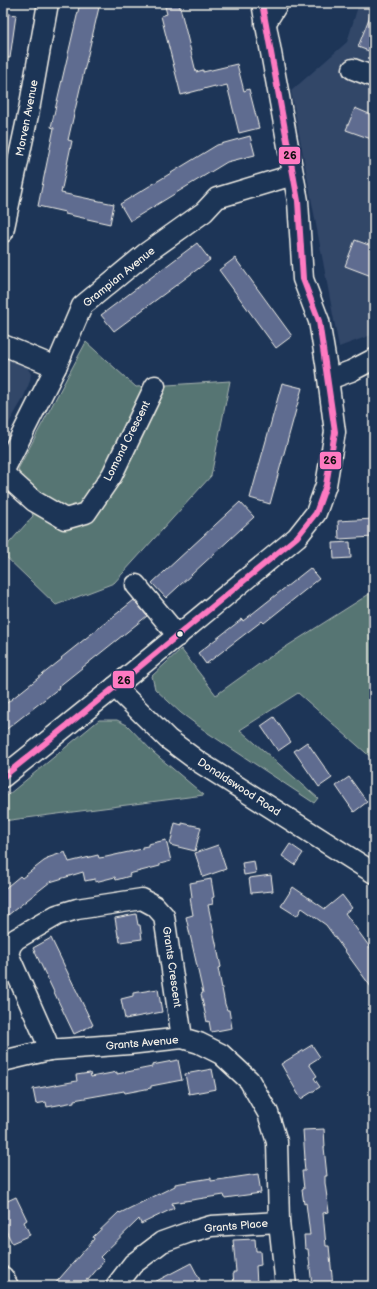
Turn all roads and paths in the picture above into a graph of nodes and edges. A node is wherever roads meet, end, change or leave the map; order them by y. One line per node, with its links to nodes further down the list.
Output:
1 (48, 3): 8 (street, Morven Avenue)
2 (262, 3): 4 (street)
3 (278, 3): 4 (street)
4 (265, 24): 7 (street)
5 (353, 69): 6 (street)
6 (374, 77)
7 (293, 175): 11 (street, Grampian Avenue); 12 (street)
8 (3, 232)
9 (3, 345): 11 (street)
10 (374, 359): 12 (street)
11 (56, 367): 14 (street, Grampian Avenue)
12 (329, 379): 16 (street)
13 (155, 386): 14 (street, Lomond Crescent)
14 (3, 472)
15 (136, 585): 16 (street)
16 (178, 636): 17 (street)
17 (115, 687): 18 (street); 19 (street, Donaldswood Road)
18 (3, 777)
19 (374, 873)
20 (182, 1038): 21 (street, Grants Avenue); 21 (street, Grants Crescent); 23 (street, Grants Avenue)
21 (49, 1050): 22 (street, Grants Avenue)
22 (3, 1061)
23 (280, 1222): 26 (street, Grants Place); 27 (street, Grants Avenue)
24 (3, 1277): 25 (street)
25 (8, 1286)
26 (116, 1286)
27 (286, 1286)

